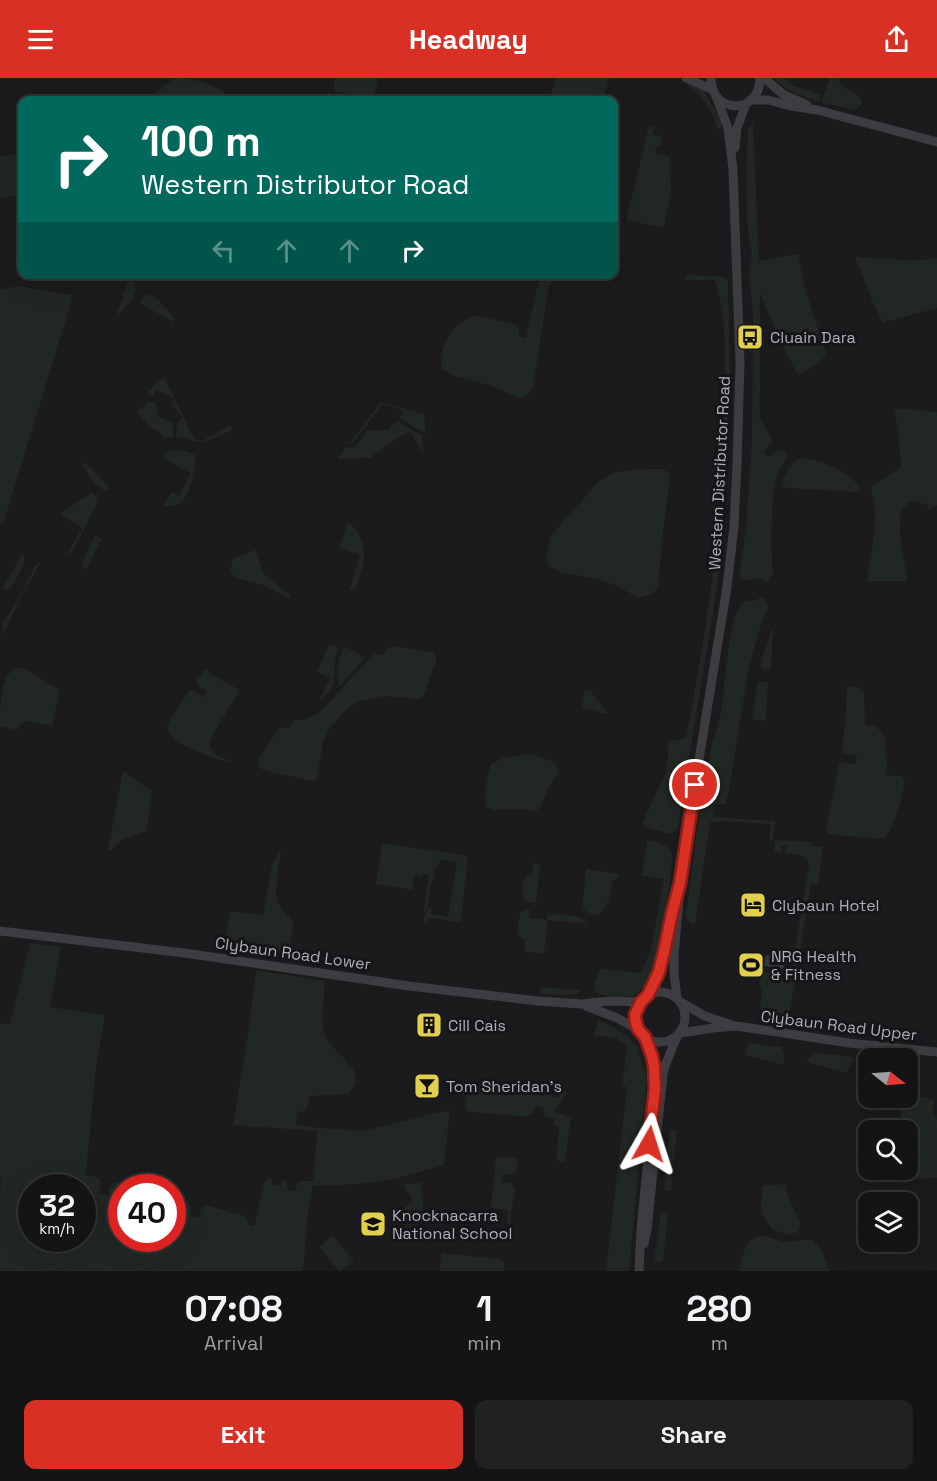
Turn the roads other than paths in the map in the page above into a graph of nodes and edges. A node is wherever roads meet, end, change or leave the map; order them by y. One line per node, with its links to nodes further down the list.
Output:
1 (686, 78): 4 (street)
2 (711, 78): 4 (street, Western Distributor Road)
3 (762, 78): 5 (street, Western Distributor Road); 6 (street)
4 (714, 93): 5 (street); 8 (street, Western Distributor Road)
5 (748, 102): 6 (street); 8 (street, Western Distributor Road)
6 (817, 110): 7 (street)
7 (937, 142)
8 (733, 169): 9 (street, Western Distributor Road)
9 (680, 883): 11 (street, Western Distributor Road); 12 (street, Western Distributor Road)
10 (0, 931): 13 (street, Clybaun Road Lower)
11 (645, 998): 12 (street); 13 (street, Clybaun Road Lower); 15 (street)
12 (679, 1000): 14 (street, Clybaun Road Upper); 16 (street)
13 (581, 1004): 15 (street, Clybaun Road Lower)
14 (738, 1026): 16 (street, Clybaun Road Upper); 18 (street, Clybaun Road Upper)
15 (638, 1029): 17 (street)
16 (679, 1034): 17 (street); 19 (street)
17 (645, 1037): 19 (street)
18 (937, 1052)
19 (640, 1261): 20 (street)
20 (639, 1271)

